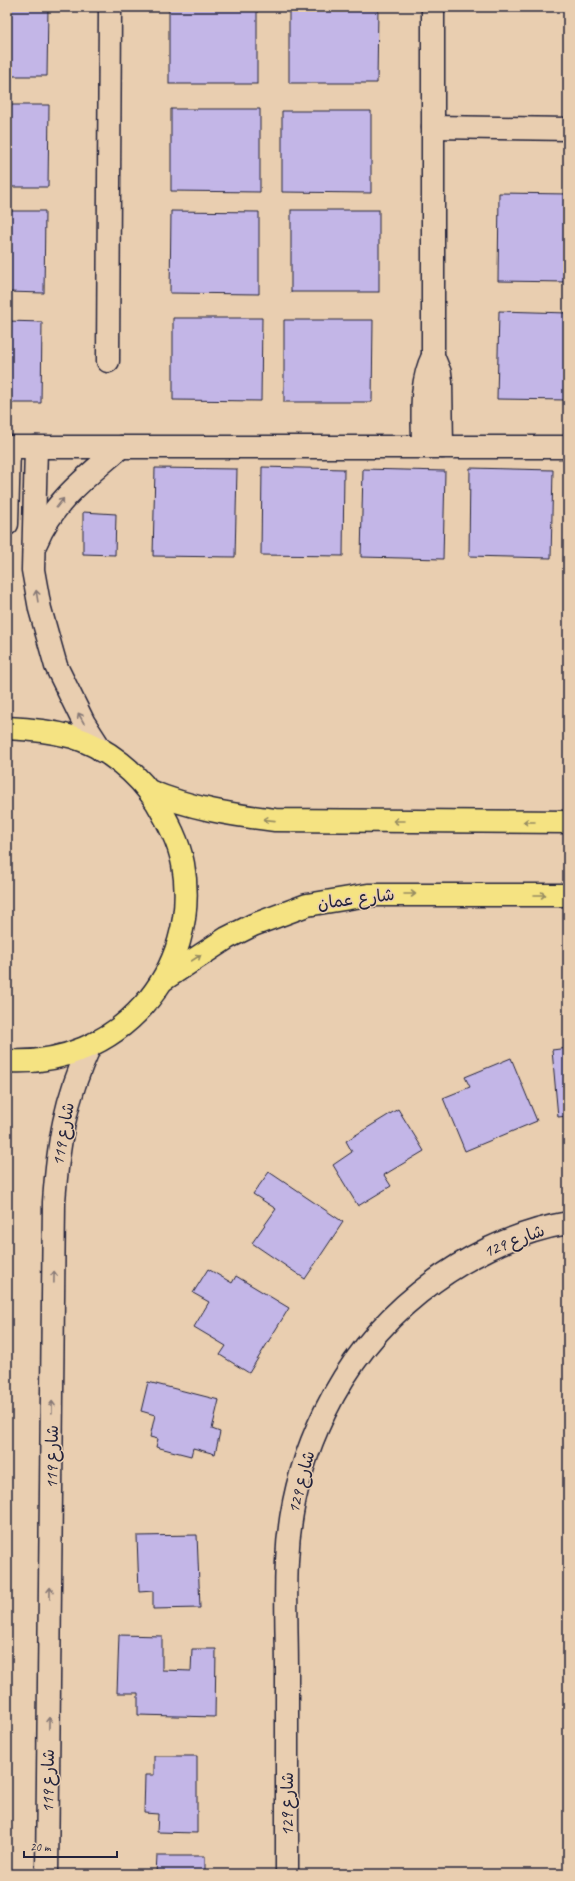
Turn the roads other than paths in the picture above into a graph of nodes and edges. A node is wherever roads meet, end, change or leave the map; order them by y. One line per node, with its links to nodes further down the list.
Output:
1 (110, 7): 5 (street)
2 (433, 7): 3 (street)
3 (433, 127): 4 (street); 9 (street)
4 (568, 129)
5 (108, 361)
6 (8, 447): 7 (street); 11 (street)
7 (36, 447): 8 (street); 12 (street)
8 (121, 447): 9 (street); 12 (street, one-way to 8)
9 (432, 447): 10 (street)
10 (568, 447)
11 (7, 524)
12 (34, 549): 14 (street, one-way to 12)
13 (7, 728): 14 (main road)
14 (102, 751): 15 (main road)
15 (149, 791): 16 (main road, one-way to 15); 18 (main road)
16 (568, 822)
17 (568, 895): 18 (main road, شارع عمان, one-way to 17)
18 (163, 980): 19 (main road)
19 (90, 1046): 20 (main road); 22 (street, شارع 119, one-way to 19)
20 (7, 1061)
21 (568, 1223): 23 (street, شارع 129)
22 (47, 1874)
23 (287, 1874)

